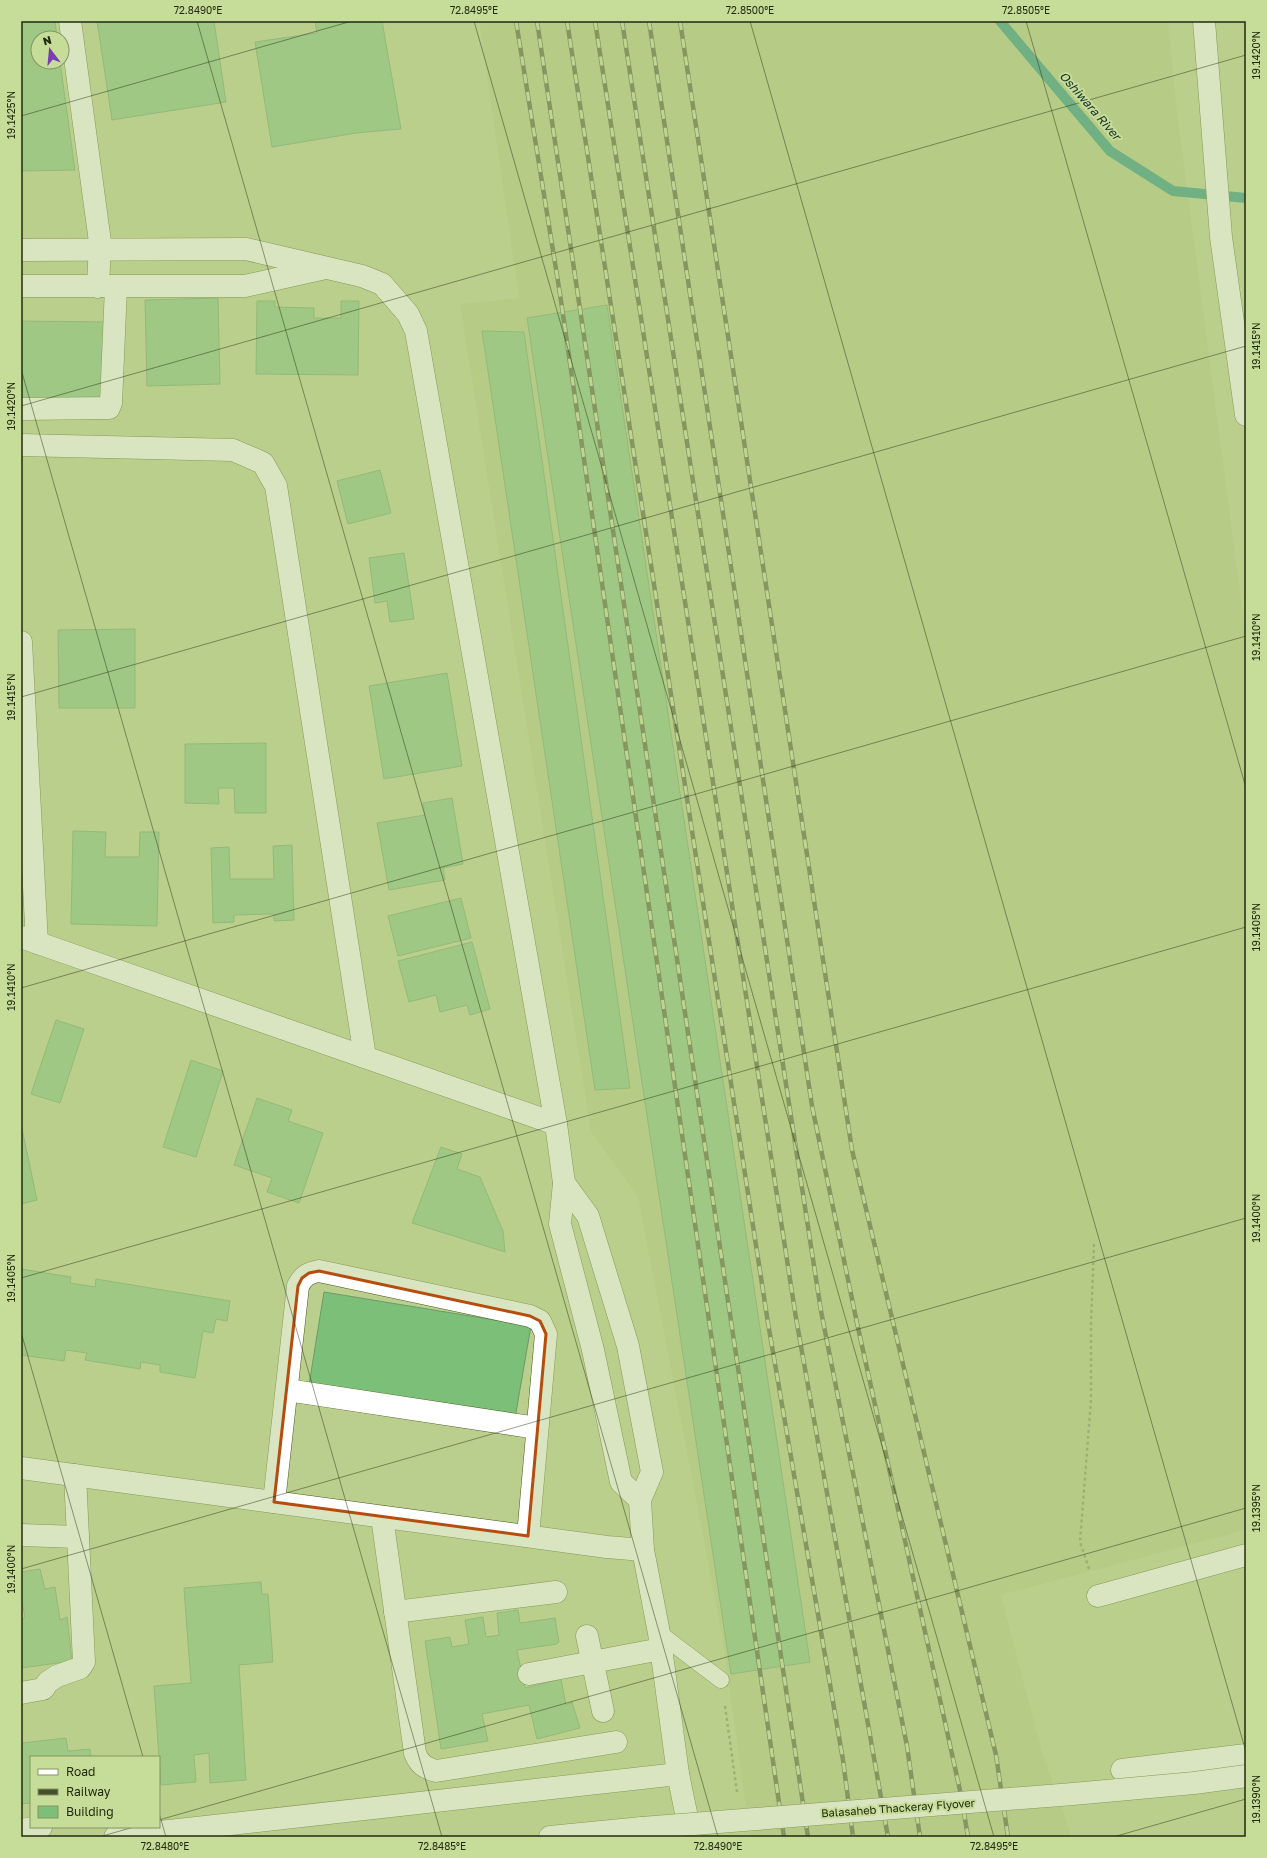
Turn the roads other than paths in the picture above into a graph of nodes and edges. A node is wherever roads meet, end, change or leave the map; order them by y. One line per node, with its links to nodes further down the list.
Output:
1 (70, 21): 4 (street)
2 (1204, 21): 9 (street)
3 (21, 250): 4 (street)
4 (101, 250): 5 (street); 7 (street)
5 (326, 268): 7 (street); 14 (street)
6 (21, 286): 7 (street)
7 (107, 287): 8 (street)
8 (21, 409)
9 (1246, 415)
10 (21, 445): 13 (street)
11 (21, 642): 12 (street)
12 (29, 940): 13 (street)
13 (365, 1057): 14 (street)
14 (556, 1124): 15 (street)
15 (564, 1183): 20 (street); 20 (street)
16 (287, 1390): 17 (street); 17 (street); 21 (street)
17 (537, 1428): 24 (street)
18 (21, 1468): 19 (street)
19 (75, 1475): 21 (street); 25 (street)
20 (640, 1500): 26 (street)
21 (274, 1502): 22 (street)
22 (382, 1517): 24 (street); 30 (street)
23 (21, 1535): 25 (street)
24 (528, 1536): 26 (street)
25 (78, 1537): 36 (street)
26 (644, 1550): 32 (street)
27 (1246, 1555): 29 (street)
28 (556, 1592): 30 (street)
29 (1098, 1596)
30 (395, 1612): 38 (street)
31 (587, 1636): 33 (street)
32 (660, 1641): 33 (street); 35 (lane); 41 (street)
33 (593, 1662): 34 (street); 37 (street)
34 (529, 1674)
35 (721, 1680)
36 (21, 1693)
37 (603, 1711)
38 (616, 1742)
39 (1246, 1755): 40 (street)
40 (1122, 1770)
41 (678, 1774): 45 (street); 47 (street)
42 (1246, 1776): 46 (street, Balasaheb Thackeray Flyover, bridge)
43 (34, 1828): 44 (street)
44 (21, 1830)
45 (115, 1837)
46 (550, 1837)
47 (691, 1837)

